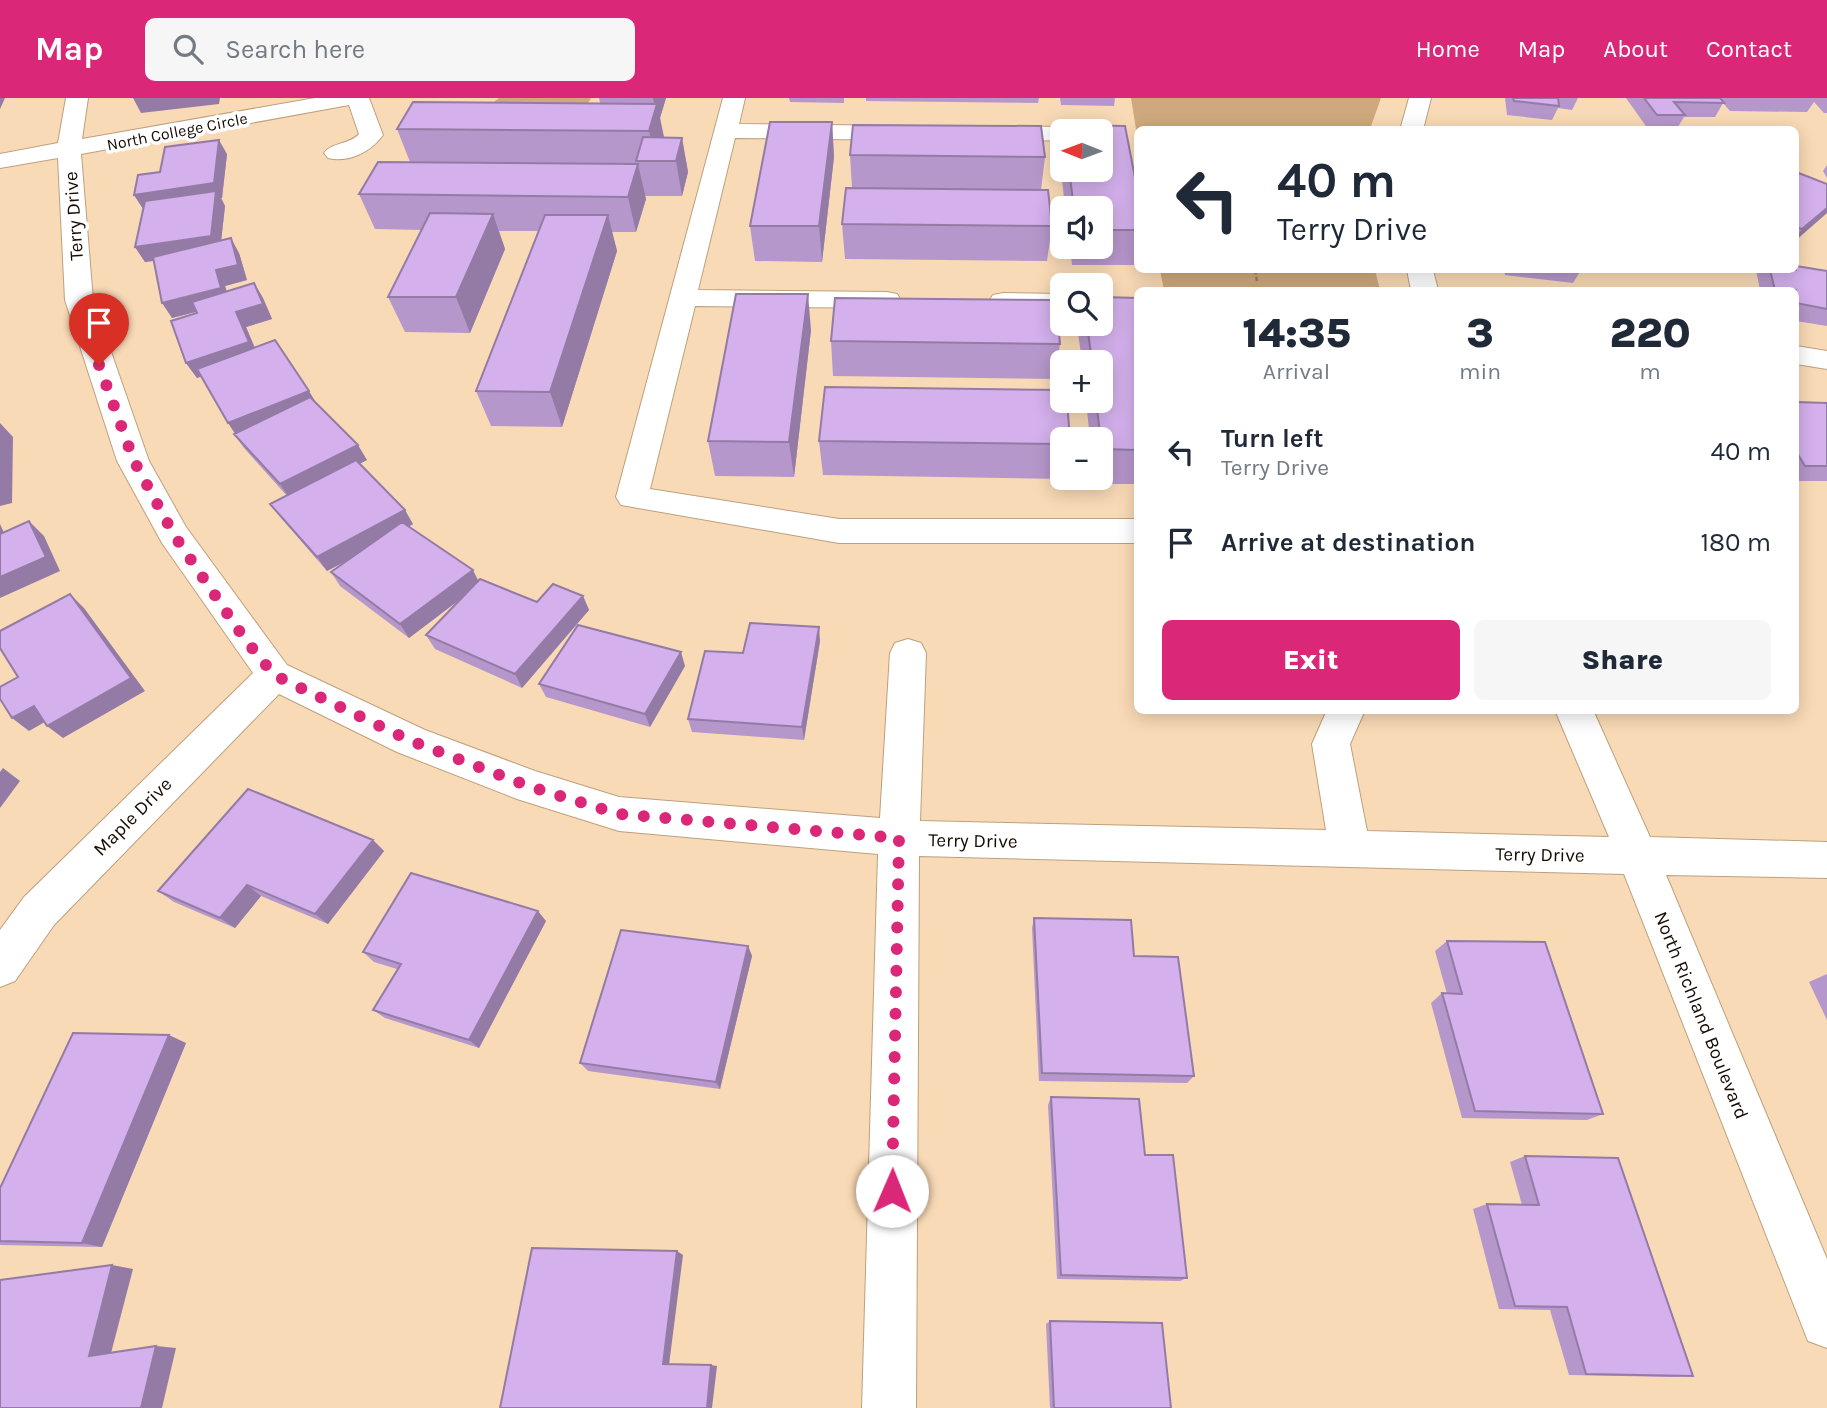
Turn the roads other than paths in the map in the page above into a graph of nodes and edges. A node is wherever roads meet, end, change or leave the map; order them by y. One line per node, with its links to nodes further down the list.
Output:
1 (77, 98): 11 (street, Terry Drive)
2 (356, 98): 5 (street, North College Circle); 12 (street)
3 (734, 98): 7 (street)
4 (1420, 98): 6 (street)
5 (320, 101): 11 (street, North College Circle)
6 (1412, 126)
7 (725, 131): 8 (street); 14 (street)
8 (928, 133)
9 (968, 133): 10 (street)
10 (1050, 134)
11 (69, 151): 13 (street, North College Circle); 22 (street, Terry Drive)
12 (335, 153)
13 (0, 161)
14 (683, 298): 15 (street); 20 (street)
15 (913, 300)
16 (981, 301): 17 (street)
17 (1050, 302)
18 (1799, 355): 19 (street)
19 (1827, 360)
20 (1134, 531)
21 (908, 653): 25 (street)
22 (274, 675): 25 (street, Terry Drive); 29 (street, Maple Drive)
23 (1344, 714): 26 (street)
24 (1576, 714): 27 (street, North Richland Boulevard)
25 (899, 838): 26 (street, Terry Drive); 31 (street)
26 (1350, 849): 27 (street, Terry Drive)
27 (1638, 856): 28 (street, Terry Drive); 30 (street, North Richland Boulevard)
28 (1827, 860)
29 (0, 965)
30 (1827, 1322)
31 (889, 1408)

